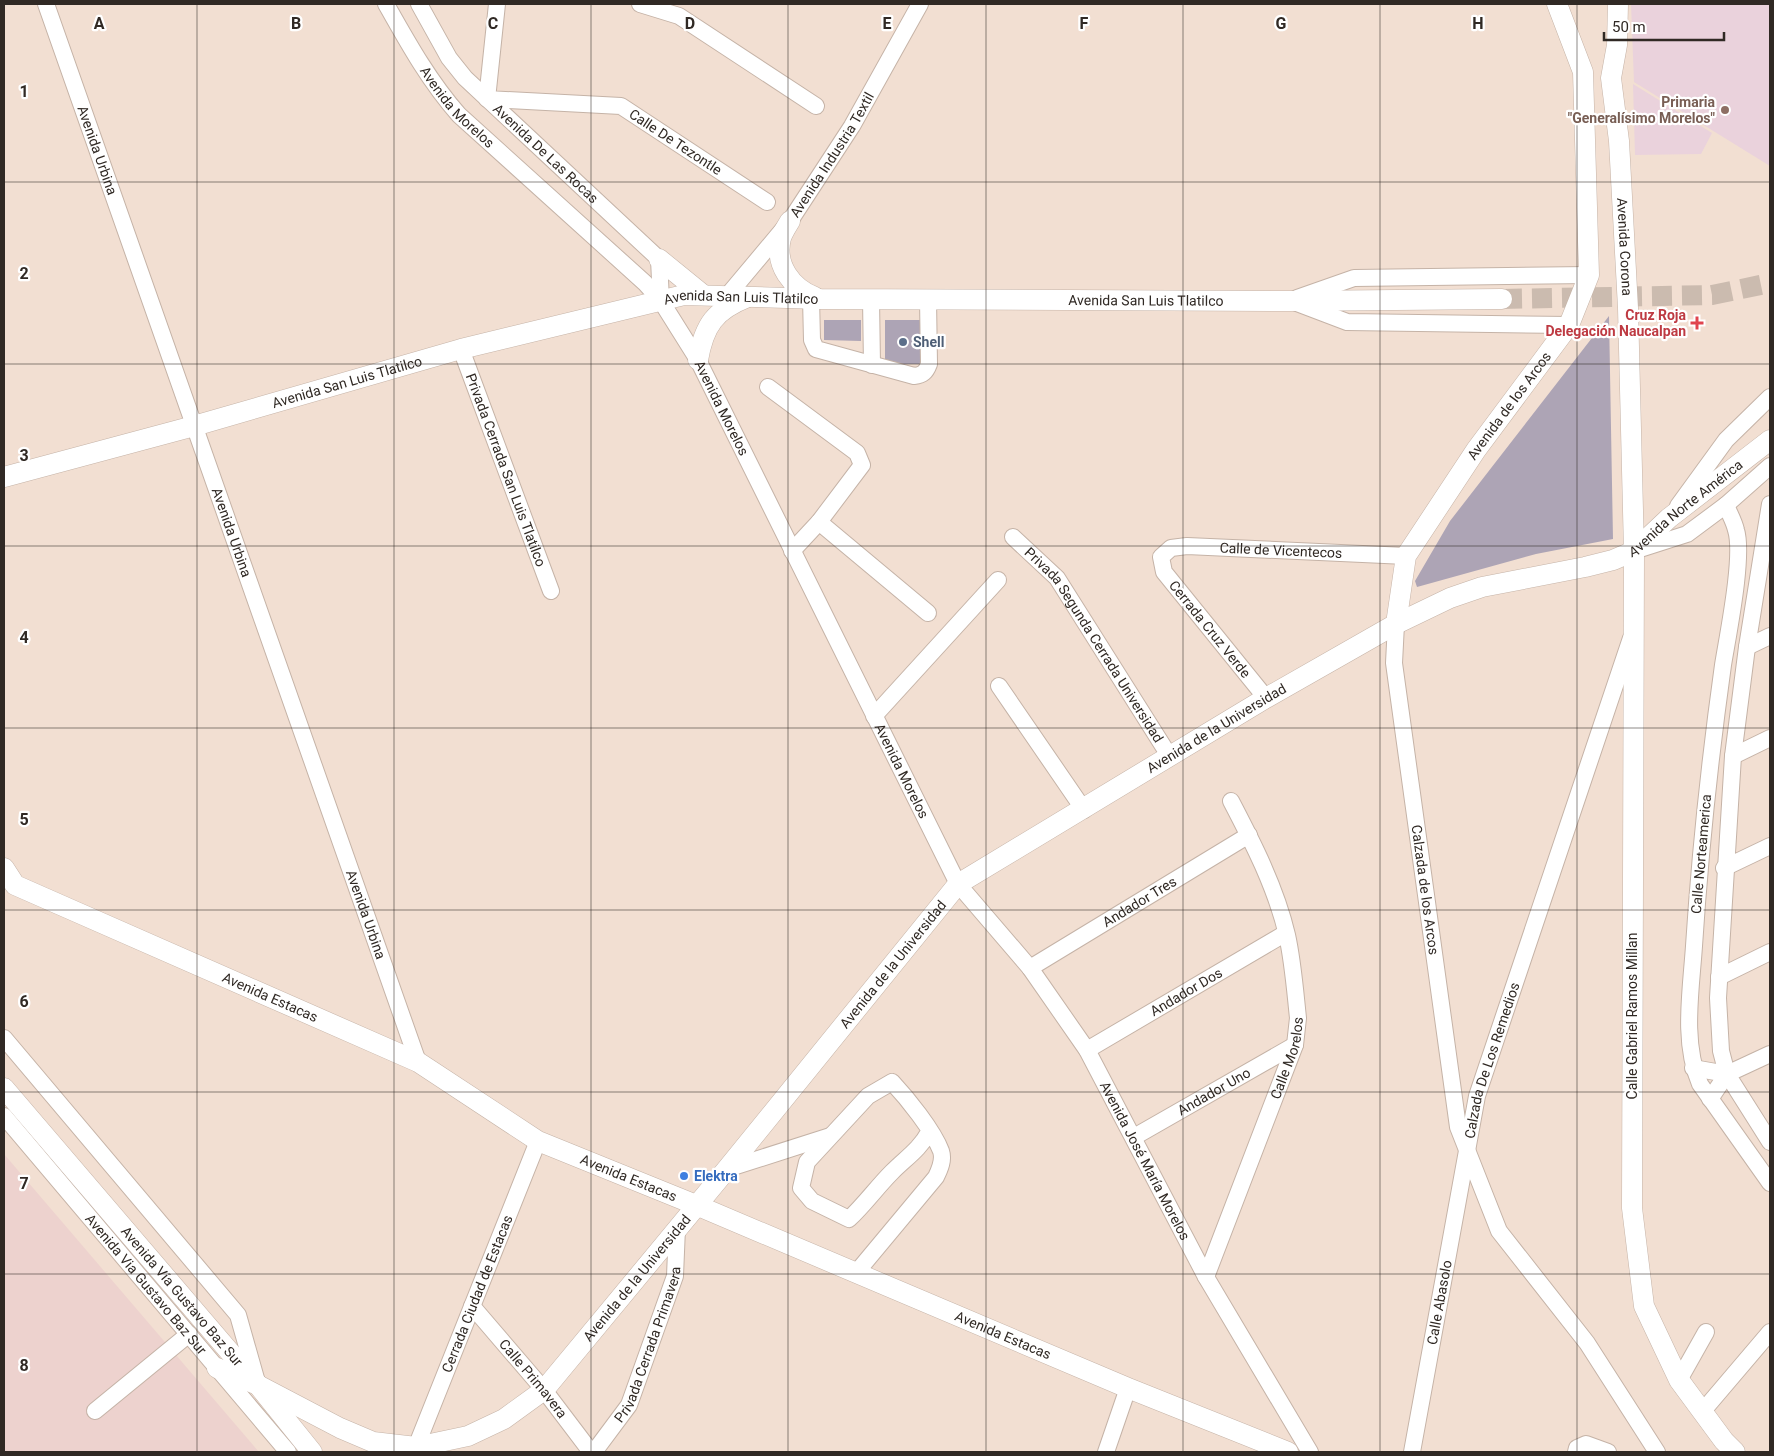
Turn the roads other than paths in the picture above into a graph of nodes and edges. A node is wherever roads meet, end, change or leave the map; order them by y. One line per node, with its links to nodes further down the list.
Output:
1 (46, 4): 32 (street, Avenida Urbina)
2 (386, 4): 24 (street, Avenida Morelos)
3 (419, 4): 11 (street, Avenida De Las Rocas)
4 (497, 4): 11 (street)
5 (640, 4): 12 (street)
6 (920, 4): 14 (street, Avenida Industria Textil)
7 (1556, 4): 9 (main road, Avenida de los Arcos)
8 (1618, 4): 10 (main road, Avenida Corona)
9 (1583, 72): 10 (main road); 16 (main road, Avenida de los Arcos)
10 (1610, 78): 42 (main road, Avenida Corona)
11 (487, 99): 13 (street, Calle De Tezontle); 15 (street, Avenida De Las Rocas)
12 (816, 106)
13 (767, 202)
14 (790, 221): 18 (street, Avenida Industria Textil); 20 (main road)
15 (659, 258): 17 (main road); 24 (street)
16 (1589, 275): 25 (street); 26 (main road, Avenida de los Arcos)
17 (702, 294): 18 (main road, Avenida San Luis Tlatilco); 24 (main road, Avenida San Luis Tlatilco)
18 (728, 295): 19 (main road, Avenida San Luis Tlatilco)
19 (750, 296): 20 (main road, Avenida San Luis Tlatilco); 28 (main road)
20 (815, 299): 21 (main road, Avenida San Luis Tlatilco); 29 (street)
21 (871, 299): 22 (main road, Avenida San Luis Tlatilco); 29 (street)
22 (928, 299): 25 (main road, Avenida San Luis Tlatilco); 29 (street)
23 (1502, 299): 25 (main road, Avenida San Luis Tlatilco)
24 (660, 301): 27 (main road, Avenida San Luis Tlatilco); 28 (street, Avenida Morelos)
25 (1290, 301): 26 (street)
26 (1569, 326): 43 (main road, Avenida de los Arcos)
27 (461, 349): 32 (main road, Avenida San Luis Tlatilco); 46 (street, Privada Cerrada San Luis Tlatilco)
28 (698, 360): 41 (street, Avenida Morelos)
29 (872, 365)
30 (768, 387): 39 (street)
31 (1770, 397): 38 (street)
32 (194, 426): 35 (main road, Avenida San Luis Tlatilco); 73 (street, Avenida Urbina)
33 (1770, 440): 38 (main road, Avenida Norte América)
34 (1770, 466): 37 (street, Avenida Norte América)
35 (4, 477)
36 (1770, 504): 51 (street, Calle Norteamerica)
37 (1726, 506): 42 (street, Avenida Norte América); 74 (street, Calle Norteamerica)
38 (1670, 518): 42 (main road, Avenida Norte América)
39 (819, 522): 41 (street); 47 (street)
40 (1014, 537): 57 (street, Privada Segunda Cerrada Universidad)
41 (792, 550): 54 (street, Avenida Morelos)
42 (1634, 551): 48 (main road, Avenida de la Universidad); 49 (main road, Calle Gabriel Ramos Millan)
43 (1406, 556): 44 (street, Calle de Vicentecos); 48 (main road, Avenida de los Arcos)
44 (1161, 557): 53 (street, Cerrada Cruz Verde)
45 (998, 580): 54 (street)
46 (551, 590)
47 (928, 613)
48 (1396, 624): 53 (main road, Avenida de la Universidad); 84 (street, Calzada de los Arcos)
49 (1633, 631): 84 (street, Calzada De Los Remedios); 96 (main road, Calle Gabriel Ramos Millan)
50 (1770, 636): 51 (street)
51 (1747, 647): 56 (street, Calle Norteamerica)
52 (999, 686): 59 (street)
53 (1266, 698): 57 (main road, Avenida de la Universidad)
54 (874, 716): 64 (street, Avenida Morelos)
55 (1770, 738): 56 (street)
56 (1733, 756): 62 (street, Calle Norteamerica)
57 (1170, 757): 59 (main road, Avenida de la Universidad)
58 (1231, 801): 60 (street, Calle Morelos)
59 (1084, 810): 64 (main road, Avenida de la Universidad)
60 (1249, 835): 65 (street, Calle Morelos); 67 (street, Andador Tres)
61 (1770, 846): 62 (street)
62 (1724, 868): 68 (street, Calle Norteamerica)
63 (7, 878): 73 (main road, Avenida Estacas)
64 (958, 884): 67 (street, Avenida José María Morelos); 85 (main road, Avenida de la Universidad)
65 (1286, 933): 70 (street, Calle Morelos); 71 (street, Andador Dos)
66 (1770, 952): 68 (street)
67 (1030, 968): 71 (street, Avenida José María Morelos)
68 (1719, 977): 75 (street, Calle Norteamerica)
69 (4, 1038): 97 (street)
70 (1295, 1045): 81 (street, Andador Uno); 90 (street, Calle Morelos)
71 (1086, 1050): 81 (street, Avenida José María Morelos)
72 (1770, 1054): 75 (street)
73 (418, 1062): 82 (main road, Avenida Estacas)
74 (1693, 1068): 75 (street); 77 (street, Calle Norteamerica)
75 (1727, 1074): 77 (street); 83 (street, Calle Norteamerica)
76 (4, 1088): 97 (main road, Avenida Vía Gustavo Baz Sur)
77 (1710, 1099): 86 (street, Calle Norteamerica)
78 (4, 1116): 94 (street, Avenida Via Gustavo Baz Sur)
79 (929, 1132): 80 (street); 80 (street); 89 (street)
80 (832, 1135): 85 (street)
81 (1134, 1137): 90 (street, Avenida José María Morelos)
82 (538, 1141): 87 (main road, Avenida Estacas); 91 (street, Cerrada Ciudad de Estacas)
83 (1770, 1142)
84 (1468, 1153): 109 (street, Calle Abasolo); 112 (street, Calzada De Los Remedios)
85 (727, 1169): 87 (main road, Avenida de la Universidad)
86 (1770, 1183)
87 (696, 1204): 88 (main road, Avenida de la Universidad); 89 (main road, Avenida Estacas)
88 (677, 1228): 99 (main road, Avenida de la Universidad); 105 (street, Privada Cerrada Primavera)
89 (856, 1272): 98 (main road, Avenida Estacas)
90 (1206, 1277): 108 (street, Avenida José María Morelos)
91 (472, 1306): 99 (street, Calle Primavera); 102 (street, Cerrada Ciudad de Estacas)
92 (1706, 1332): 96 (street)
93 (1770, 1332): 101 (street)
94 (189, 1334): 95 (street, Avenida Via Gustavo Baz Sur); 100 (street)
95 (217, 1368): 97 (main road, Avenida de la Universidad); 103 (street, Avenida Via Gustavo Baz Sur)
96 (1679, 1380): 101 (main road, Calle Gabriel Ramos Millan)
97 (258, 1385): 102 (main road, Avenida de la Universidad); 104 (main road, Avenida Vía Gustavo Baz Sur)
98 (1128, 1388): 106 (street); 107 (main road, Avenida Estacas)
99 (544, 1390): 102 (main road, Avenida de la Universidad); 105 (street, Calle Primavera)
100 (95, 1411)
101 (1702, 1412): 113 (main road, Calle Gabriel Ramos Millan)
102 (416, 1447)
103 (288, 1452)
104 (312, 1452)
105 (593, 1452)
106 (1106, 1452)
107 (1288, 1452)
108 (1310, 1452)
109 (1412, 1452)
110 (1576, 1452): 111 (street)
111 (1608, 1452)
112 (1657, 1452)
113 (1735, 1452)

